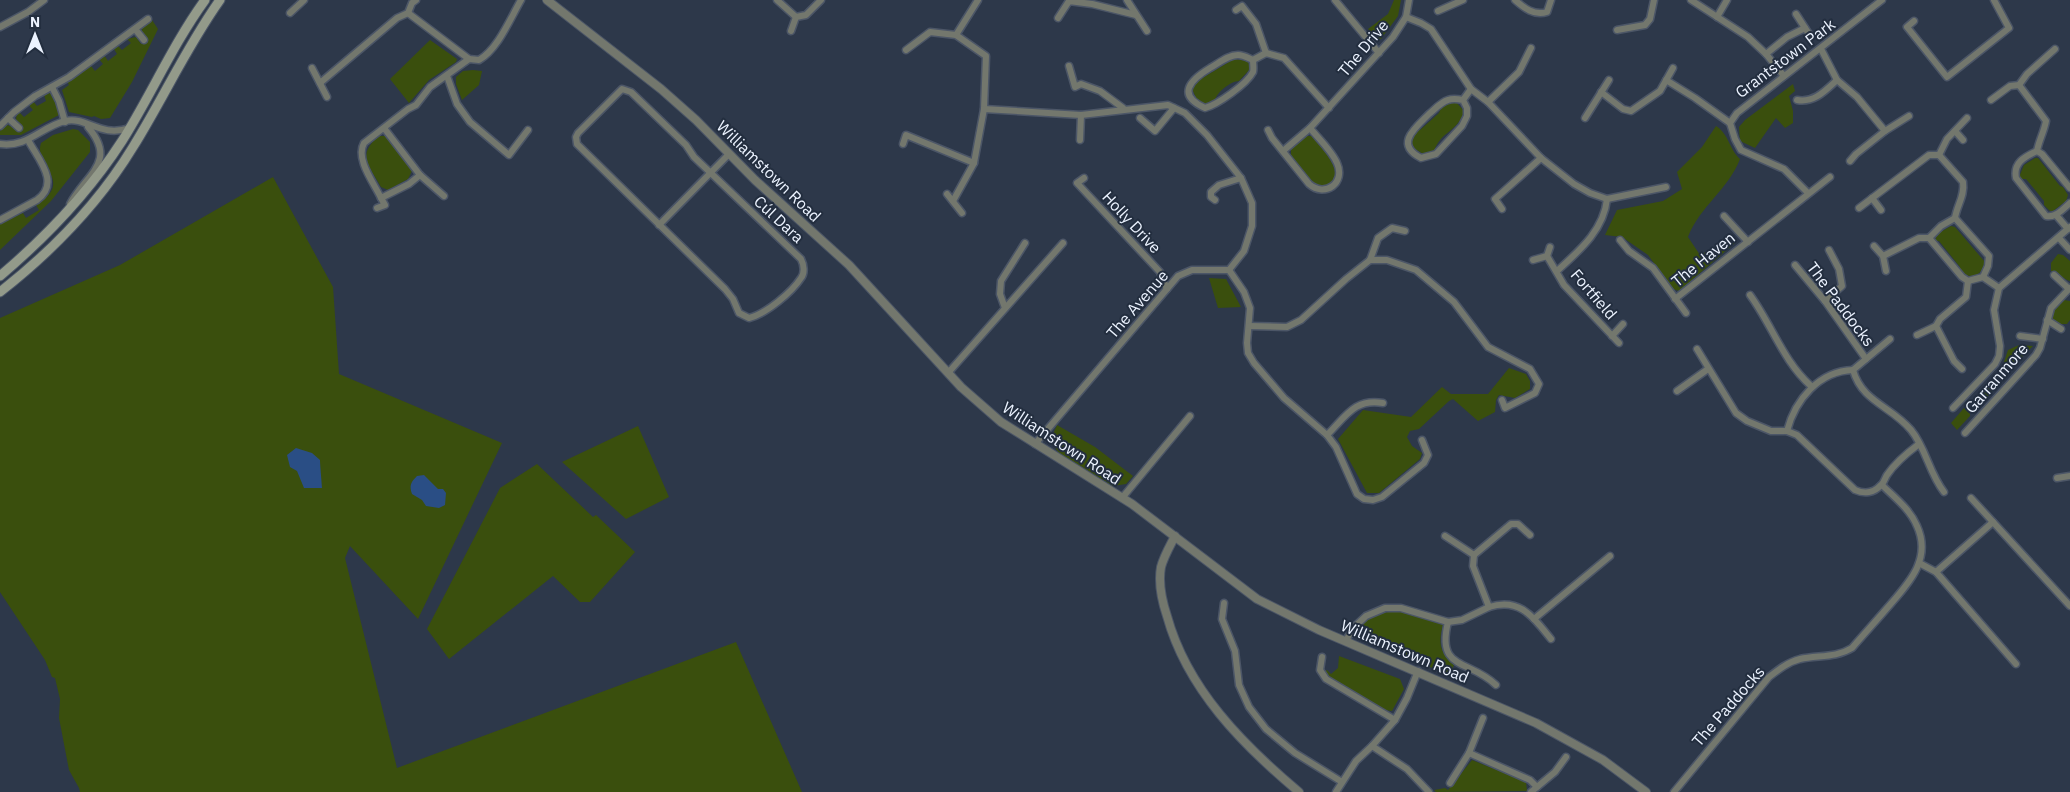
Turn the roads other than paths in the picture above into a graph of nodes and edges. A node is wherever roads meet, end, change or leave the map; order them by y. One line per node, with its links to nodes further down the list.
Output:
1 (44, 0): 35 (street)
2 (205, 0): 86 (main road)
3 (220, 0): 158 (main road)
4 (304, 0): 25 (street)
5 (416, 0): 26 (street)
6 (521, 0): 51 (street)
7 (547, 0): 100 (street, Williamstown Road)
8 (777, 0): 29 (street)
9 (821, 0): 29 (street)
10 (978, 0): 42 (street)
11 (1127, 0): 28 (street)
12 (1335, 0): 49 (street)
13 (1409, 0): 30 (street, The Drive)
14 (1463, 0): 24 (street)
15 (1515, 0): 16 (street)
16 (1552, 0)
17 (1654, 0): 38 (street)
18 (1691, 0): 31 (street)
19 (1727, 0): 31 (street)
20 (1882, 0): 45 (street, Grantstown Park)
21 (1994, 0): 34 (street)
22 (1092, 2): 28 (street); 32 (street)
23 (1236, 10): 48 (street)
24 (1438, 11)
25 (290, 13)
26 (408, 13): 51 (street); 61 (street)
27 (1796, 14): 37 (street)
28 (1136, 15): 40 (street)
29 (796, 17): 39 (street)
30 (1406, 17): 49 (street, The Drive); 64 (street)
31 (1717, 17): 50 (street)
32 (1058, 18)
33 (148, 19): 36 (street)
34 (1914, 21)
35 (0, 27)
36 (135, 28): 43 (street); 63 (street)
37 (1805, 28): 41 (street); 50 (street)
38 (1617, 30)
39 (791, 31)
40 (1147, 31)
41 (1809, 34)
42 (956, 35): 47 (street); 74 (street)
43 (144, 40)
44 (1531, 48): 70 (street)
45 (1821, 49): 57 (street, Grantstown Park); 60 (street)
46 (2055, 49): 62 (street)
47 (906, 50)
48 (1266, 53): 52 (street); 73 (street)
49 (1379, 53): 73 (street, The Drive)
50 (1766, 54): 57 (street)
51 (469, 59): 56 (street)
52 (1253, 60): 52 (street)
53 (1069, 66): 71 (street)
54 (312, 68): 61 (street)
55 (1673, 68): 59 (street)
56 (447, 76): 87 (street); 89 (street)
57 (1784, 76): 83 (street, Grantstown Park)
58 (1610, 80): 65 (street)
59 (1666, 80): 65 (street); 83 (street)
60 (1837, 80): 68 (street); 91 (street)
61 (320, 83): 66 (street)
62 (2019, 84): 69 (street); 99 (street)
63 (52, 87): 77 (street); 81 (street)
64 (1471, 88): 67 (street); 70 (street)
65 (1601, 92): 79 (street)
66 (327, 97)
67 (1463, 100): 67 (street)
68 (1797, 100)
69 (1991, 100)
70 (1488, 102): 102 (street)
71 (1123, 108): 72 (street); 75 (street)
72 (1174, 108): 78 (street); 109 (street)
73 (1329, 108): 88 (street, The Drive)
74 (984, 109): 75 (street); 104 (street)
75 (1081, 115): 94 (street)
76 (1909, 116): 91 (street)
77 (8, 118): 84 (street); 85 (street)
78 (1140, 118)
79 (1585, 118)
80 (1967, 118): 92 (street)
81 (65, 122): 82 (street); 93 (street)
82 (86, 124): 86 (street); 127 (street)
83 (1730, 124): 112 (street)
84 (0, 126)
85 (19, 128)
86 (130, 128): 127 (main road)
87 (384, 128): 106 (street); 115 (street)
88 (1310, 128): 98 (street, The Drive); 98 (street)
89 (528, 130)
90 (1268, 130): 98 (street)
91 (1885, 131): 103 (street)
92 (1955, 131): 95 (street); 101 (street)
93 (28, 140): 96 (street); 130 (street)
94 (1080, 140)
95 (1962, 140)
96 (0, 144)
97 (903, 144): 104 (street)
98 (1283, 150)
99 (2037, 151): 111 (street); 126 (street)
100 (729, 154): 105 (street); 181 (street, Williamstown Road)
101 (1939, 155): 116 (street); 129 (street)
102 (1540, 158): 117 (street); 123 (street)
103 (1850, 161)
104 (974, 163): 119 (street)
105 (710, 173): 131 (street); 131 (street, Cúl Dara); 131 (street, Cúl Dara)
106 (420, 175): 114 (street); 115 (street)
107 (1830, 177): 112 (street, The Haven)
108 (1084, 178): 157 (street, Holly Drive)
109 (1241, 178): 118 (street); 149 (street)
110 (1666, 187): 117 (street)
111 (2070, 188)
112 (1808, 193): 137 (street, The Haven)
113 (947, 194): 119 (street)
114 (444, 196)
115 (381, 198): 121 (street)
116 (1872, 198): 122 (street); 124 (street)
117 (1607, 199): 150 (street, Fortfield)
118 (1215, 200)
119 (953, 201): 125 (street)
120 (2070, 204): 126 (street)
121 (377, 208)
122 (1858, 208)
123 (1502, 209)
124 (1881, 210)
125 (962, 213)
126 (2056, 215): 132 (street)
127 (64, 216): 153 (main road)
128 (1724, 216): 137 (street, The Haven)
129 (1955, 218): 134 (street); 154 (street)
130 (0, 220)
131 (659, 225)
132 (2069, 228): 135 (street)
133 (1405, 231): 146 (street)
134 (1929, 238): 145 (street); 155 (street)
135 (2059, 238): 143 (street); 156 (street)
136 (1620, 240): 161 (street, The Haven)
137 (1748, 242): 161 (street, The Haven)
138 (1025, 243): 163 (street)
139 (1063, 243): 163 (street)
140 (1874, 246): 145 (street)
141 (1550, 247): 144 (street)
142 (1829, 250): 162 (street)
143 (2070, 250)
144 (1547, 256): 147 (street); 150 (street, Fortfield)
145 (1884, 256): 151 (street)
146 (1370, 260): 167 (street); 184 (street)
147 (1533, 260)
148 (1795, 265): 162 (street, The Paddocks)
149 (1229, 270): 157 (street, The Avenue); 167 (street)
150 (1557, 271): 171 (street, Fortfield)
151 (1886, 271)
152 (2054, 274): 159 (street, Garranmore)
153 (0, 276)
154 (1983, 278): 155 (street); 156 (street)
155 (1968, 281): 168 (street)
156 (1999, 288): 186 (street)
157 (1167, 289): 192 (street, The Avenue)
158 (0, 292)
159 (2069, 292): 165 (street, Garranmore)
160 (1750, 295): 182 (street)
161 (1675, 299): 164 (street, The Haven)
162 (1825, 301): 177 (street, The Paddocks)
163 (1004, 308): 181 (street)
164 (1686, 313)
165 (2047, 320): 169 (street); 174 (street, Garranmore)
166 (1623, 324): 171 (street, Fortfield)
167 (1249, 326): 190 (street)
168 (1936, 326): 170 (street); 179 (street)
169 (2061, 329)
170 (1917, 335)
171 (1612, 336): 175 (street, Fortfield)
172 (2020, 336): 174 (street, Garranmore)
173 (1890, 339): 177 (street, The Paddocks)
174 (2043, 339): 189 (street, Garranmore)
175 (1619, 343)
176 (1697, 350): 178 (street)
177 (1866, 359): 180 (street, The Paddocks)
178 (1708, 369): 183 (street); 188 (street)
179 (1962, 369)
180 (1853, 370): 182 (street, The Paddocks); 193 (street, The Paddocks)
181 (948, 373): 192 (street, Williamstown Road)
182 (1811, 386): 188 (street)
183 (1677, 391)
184 (1502, 400)
185 (1383, 403): 190 (street)
186 (1953, 408)
187 (1190, 416): 198 (street)
188 (1786, 431): 196 (street)
189 (1965, 433)
190 (1328, 435): 191 (street)
191 (1422, 440)
192 (1035, 444): 198 (street, Williamstown Road)
193 (1919, 444): 196 (street); 197 (street, The Paddocks)
194 (2070, 476): 195 (street)
195 (2057, 478)
196 (1882, 485): 206 (street, The Paddocks)
197 (1944, 492)
198 (1122, 498): 201 (street, Williamstown Road)
199 (1970, 501): 200 (street)
200 (1993, 522): 207 (street); 209 (street)
201 (1175, 536): 214 (street, Williamstown Road); 227 (street)
202 (1446, 536): 204 (street)
203 (1530, 536): 204 (street)
204 (1474, 555): 210 (street)
205 (1610, 556): 211 (street)
206 (1919, 563): 207 (street); 232 (street, The Paddocks)
207 (1936, 572): 216 (street)
208 (1224, 604): 224 (street)
209 (2070, 606)
210 (1489, 607): 211 (street); 212 (street)
211 (1534, 619): 213 (street)
212 (1448, 622): 214 (street); 218 (street)
213 (1551, 639)
214 (1346, 641): 217 (street, Williamstown Road)
215 (1322, 657): 220 (street)
216 (2016, 664)
217 (1418, 671): 220 (street); 231 (street, Williamstown Road)
218 (1496, 686)
219 (1483, 718): 222 (street)
220 (1395, 720): 221 (street)
221 (1372, 746): 224 (street); 229 (street)
222 (1469, 752): 225 (street); 226 (street)
223 (1566, 757): 226 (street)
224 (1342, 782): 228 (street)
225 (1450, 783)
226 (1538, 787): 230 (street)
227 (1299, 792)
228 (1336, 792)
229 (1429, 792)
230 (1531, 792)
231 (1646, 792)
232 (1674, 792)

